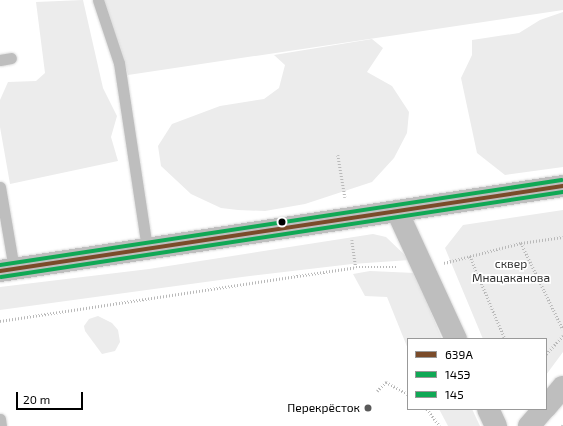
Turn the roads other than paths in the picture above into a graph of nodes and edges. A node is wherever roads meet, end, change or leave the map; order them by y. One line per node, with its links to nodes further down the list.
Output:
1 (98, 0): 5 (lane)
2 (563, 186): 4 (main road)
3 (0, 187): 6 (lane)
4 (397, 211): 5 (main road); 7 (main road)
5 (147, 249): 6 (main road)
6 (7, 270)
7 (456, 338)
8 (563, 387): 9 (main road)
9 (547, 405)
10 (488, 410): 14 (main road)
11 (543, 410): 15 (main road)
12 (0, 419): 13 (lane)
13 (1, 426)
14 (496, 426)
15 (529, 426)

